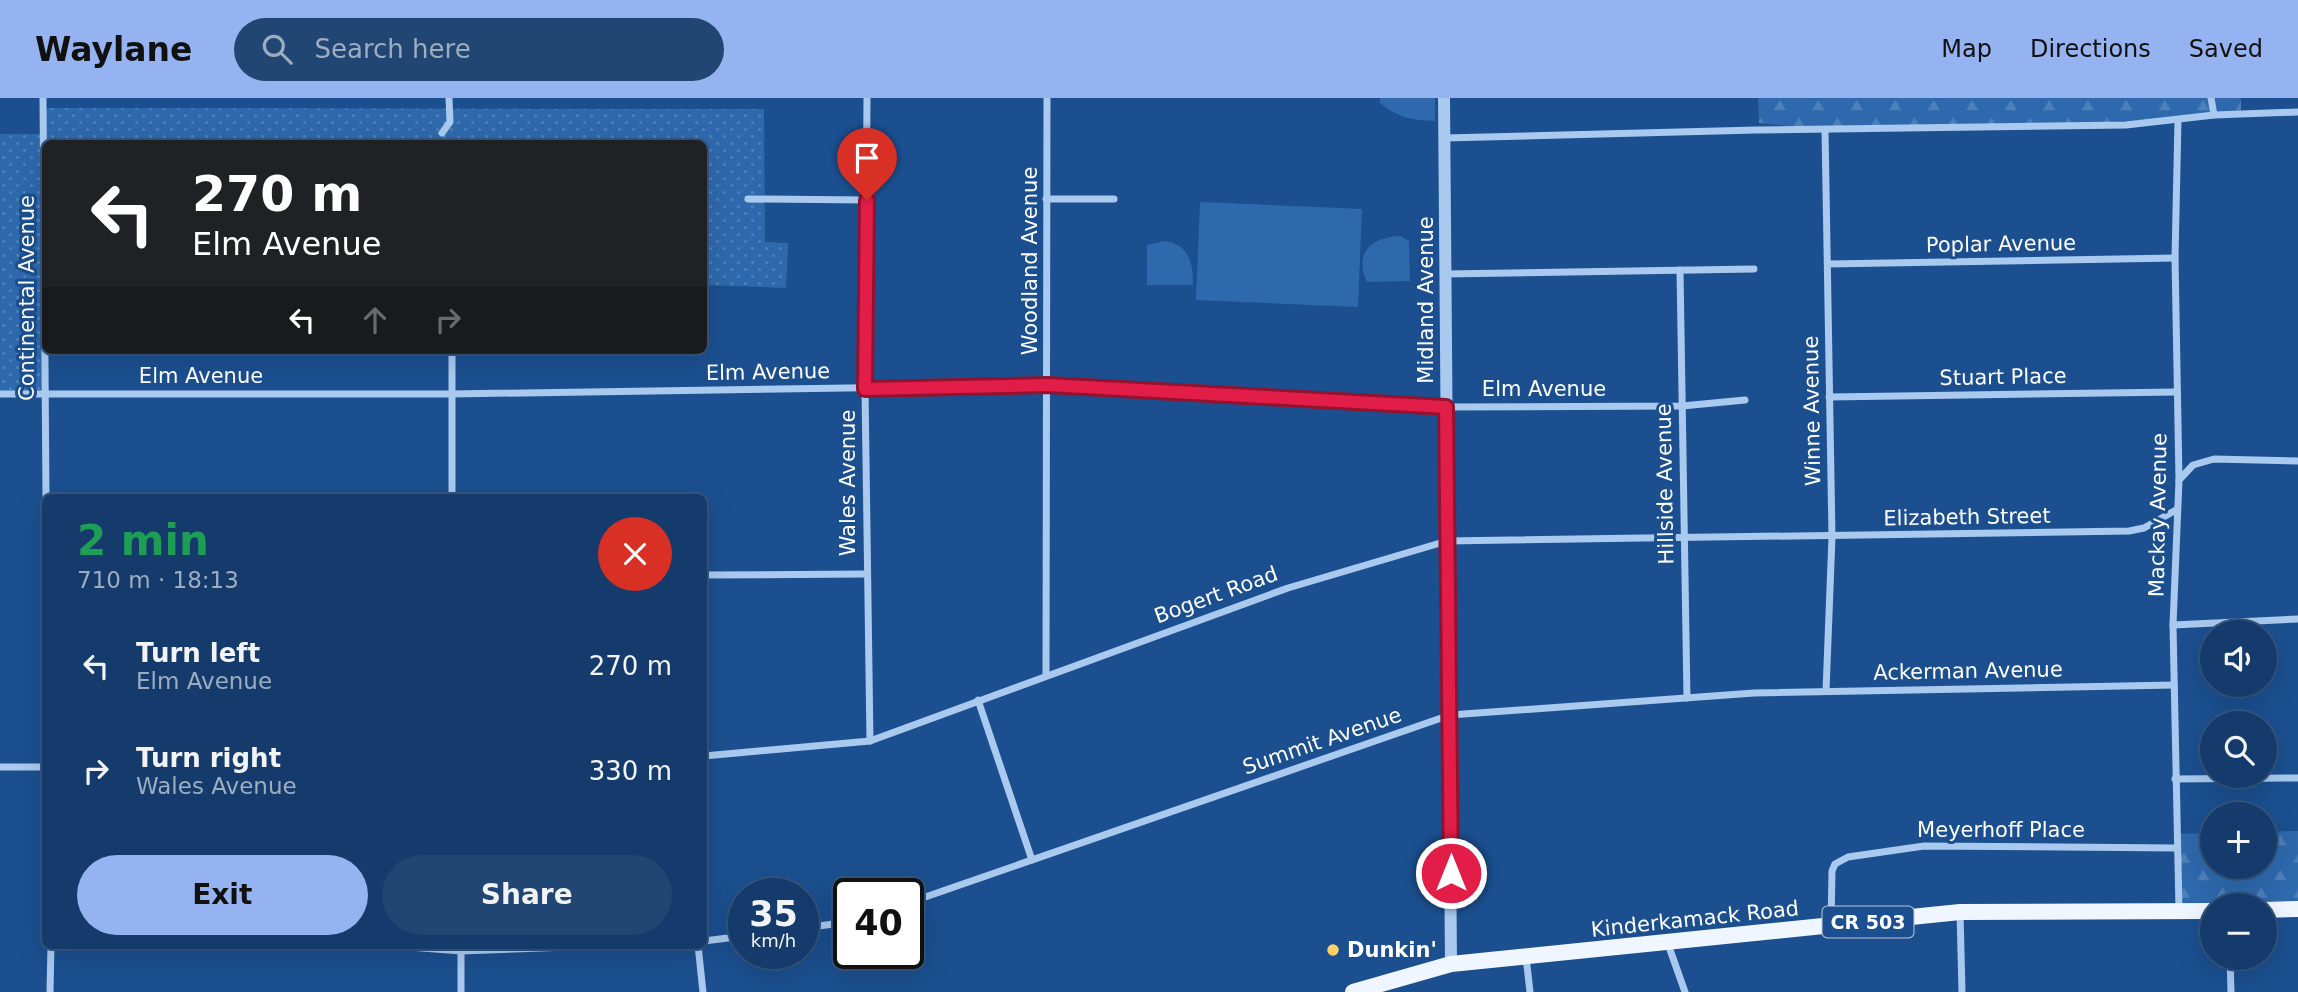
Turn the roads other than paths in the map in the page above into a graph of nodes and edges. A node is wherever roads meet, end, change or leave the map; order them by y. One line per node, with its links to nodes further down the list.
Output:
1 (43, 98): 13 (street, Continental Avenue)
2 (449, 98): 11 (street)
3 (867, 98): 17 (street, Wales Avenue)
4 (1047, 98): 14 (street, Woodland Avenue)
5 (1444, 98): 12 (street, Midland Avenue)
6 (2211, 98): 8 (street)
7 (2298, 112): 8 (street)
8 (2214, 115): 9 (street)
9 (2178, 120): 10 (street); 18 (street, Mackay Avenue)
10 (1825, 130): 12 (street); 19 (street, Winne Avenue)
11 (442, 133)
12 (1444, 138): 22 (street, Midland Avenue)
13 (43, 140)
14 (1046, 199): 15 (street); 25 (street, Woodland Avenue)
15 (1114, 199)
16 (748, 200): 17 (street)
17 (867, 200): 26 (street, Wales Avenue)
18 (2175, 258): 19 (street, Poplar Avenue); 27 (street, Mackay Avenue)
19 (1828, 264): 31 (street, Winne Avenue)
20 (1754, 269): 21 (street)
21 (1681, 270): 22 (street); 33 (street, Hillside Avenue)
22 (1445, 274): 34 (street, Midland Avenue)
23 (45, 354): 28 (street, Continental Avenue)
24 (452, 354): 30 (street)
25 (1048, 385): 26 (street, Elm Avenue); 34 (street, Elm Avenue); 48 (street, Woodland Avenue)
26 (865, 389): 30 (street, Elm Avenue); 44 (street, Wales Avenue)
27 (2177, 392): 31 (street, Stuart Place); 36 (street, Mackay Avenue)
28 (45, 393): 29 (street, Elm Avenue); 30 (street, Elm Avenue); 37 (street, Continental Avenue)
29 (0, 394)
30 (451, 394): 38 (street)
31 (1829, 397): 41 (street, Winne Avenue)
32 (1745, 400): 33 (street, Elm Avenue)
33 (1682, 406): 34 (street, Elm Avenue); 42 (street, Hillside Avenue)
34 (1446, 407): 43 (street, Midland Avenue)
35 (2298, 461): 36 (street)
36 (2179, 480): 39 (street, Mackay Avenue)
37 (46, 494)
38 (452, 494)
39 (2176, 510): 41 (street, Elizabeth Street); 47 (street, Mackay Avenue)
40 (1754, 537): 41 (street, Elizabeth Street); 42 (street, Bogert Road)
41 (1832, 537): 50 (street, Winne Avenue)
42 (1683, 538): 43 (street, Bogert Road); 52 (street, Hillside Avenue)
43 (1447, 541): 48 (street, Bogert Road); 54 (street, Midland Avenue)
44 (866, 574): 45 (street); 55 (street, Wales Avenue)
45 (707, 575)
46 (2298, 619): 47 (street)
47 (2173, 625): 49 (street, Mackay Avenue)
48 (1046, 675): 53 (street, Bogert Road)
49 (2174, 685): 50 (street, Ackerman Avenue); 60 (street, Mackay Avenue)
50 (1826, 691): 51 (street, Ackerman Avenue)
51 (1763, 693): 52 (street, Summit Avenue)
52 (1687, 698): 54 (street, Summit Avenue)
53 (978, 701): 55 (street, Bogert Road); 62 (street)
54 (1450, 715): 62 (street, Summit Avenue); 77 (street, Midland Avenue)
55 (870, 741): 56 (street, Bogert Road)
56 (707, 756)
57 (0, 767): 58 (street)
58 (42, 767)
59 (2298, 778): 60 (street)
60 (2175, 779): 61 (street, Mackay Avenue)
61 (2177, 848): 65 (street, Mackay Avenue); 69 (street, Meyerhoff Place)
62 (1032, 860): 63 (street, Summit Avenue)
63 (924, 897)
64 (2298, 909): 66 (main road)
65 (2179, 910): 67 (main road, Kinderkamack Road / CR 503); 68 (main road, Kinderkamack Road / CR 503)
66 (2277, 910)
67 (2200, 911)
68 (1959, 912): 69 (main road, Kinderkamack Road / CR 503); 86 (street)
69 (1831, 926): 72 (main road, Kinderkamack Road / CR 503)
70 (728, 938): 71 (street)
71 (707, 941)
72 (1668, 944): 76 (main road, Kinderkamack Road / CR 503); 85 (street)
73 (51, 949): 80 (street)
74 (461, 949): 81 (street)
75 (698, 949): 82 (street)
76 (1526, 956): 77 (main road, Kinderkamack Road / CR 503); 84 (street)
77 (1451, 964): 79 (main road, Kinderkamack Road / CR 503)
78 (2230, 970): 87 (street)
79 (1396, 985): 83 (main road, Kinderkamack Road / CR 503)
80 (50, 992)
81 (461, 992)
82 (703, 992)
83 (1353, 992)
84 (1530, 992)
85 (1685, 992)
86 (1962, 992)
87 (2231, 992)

